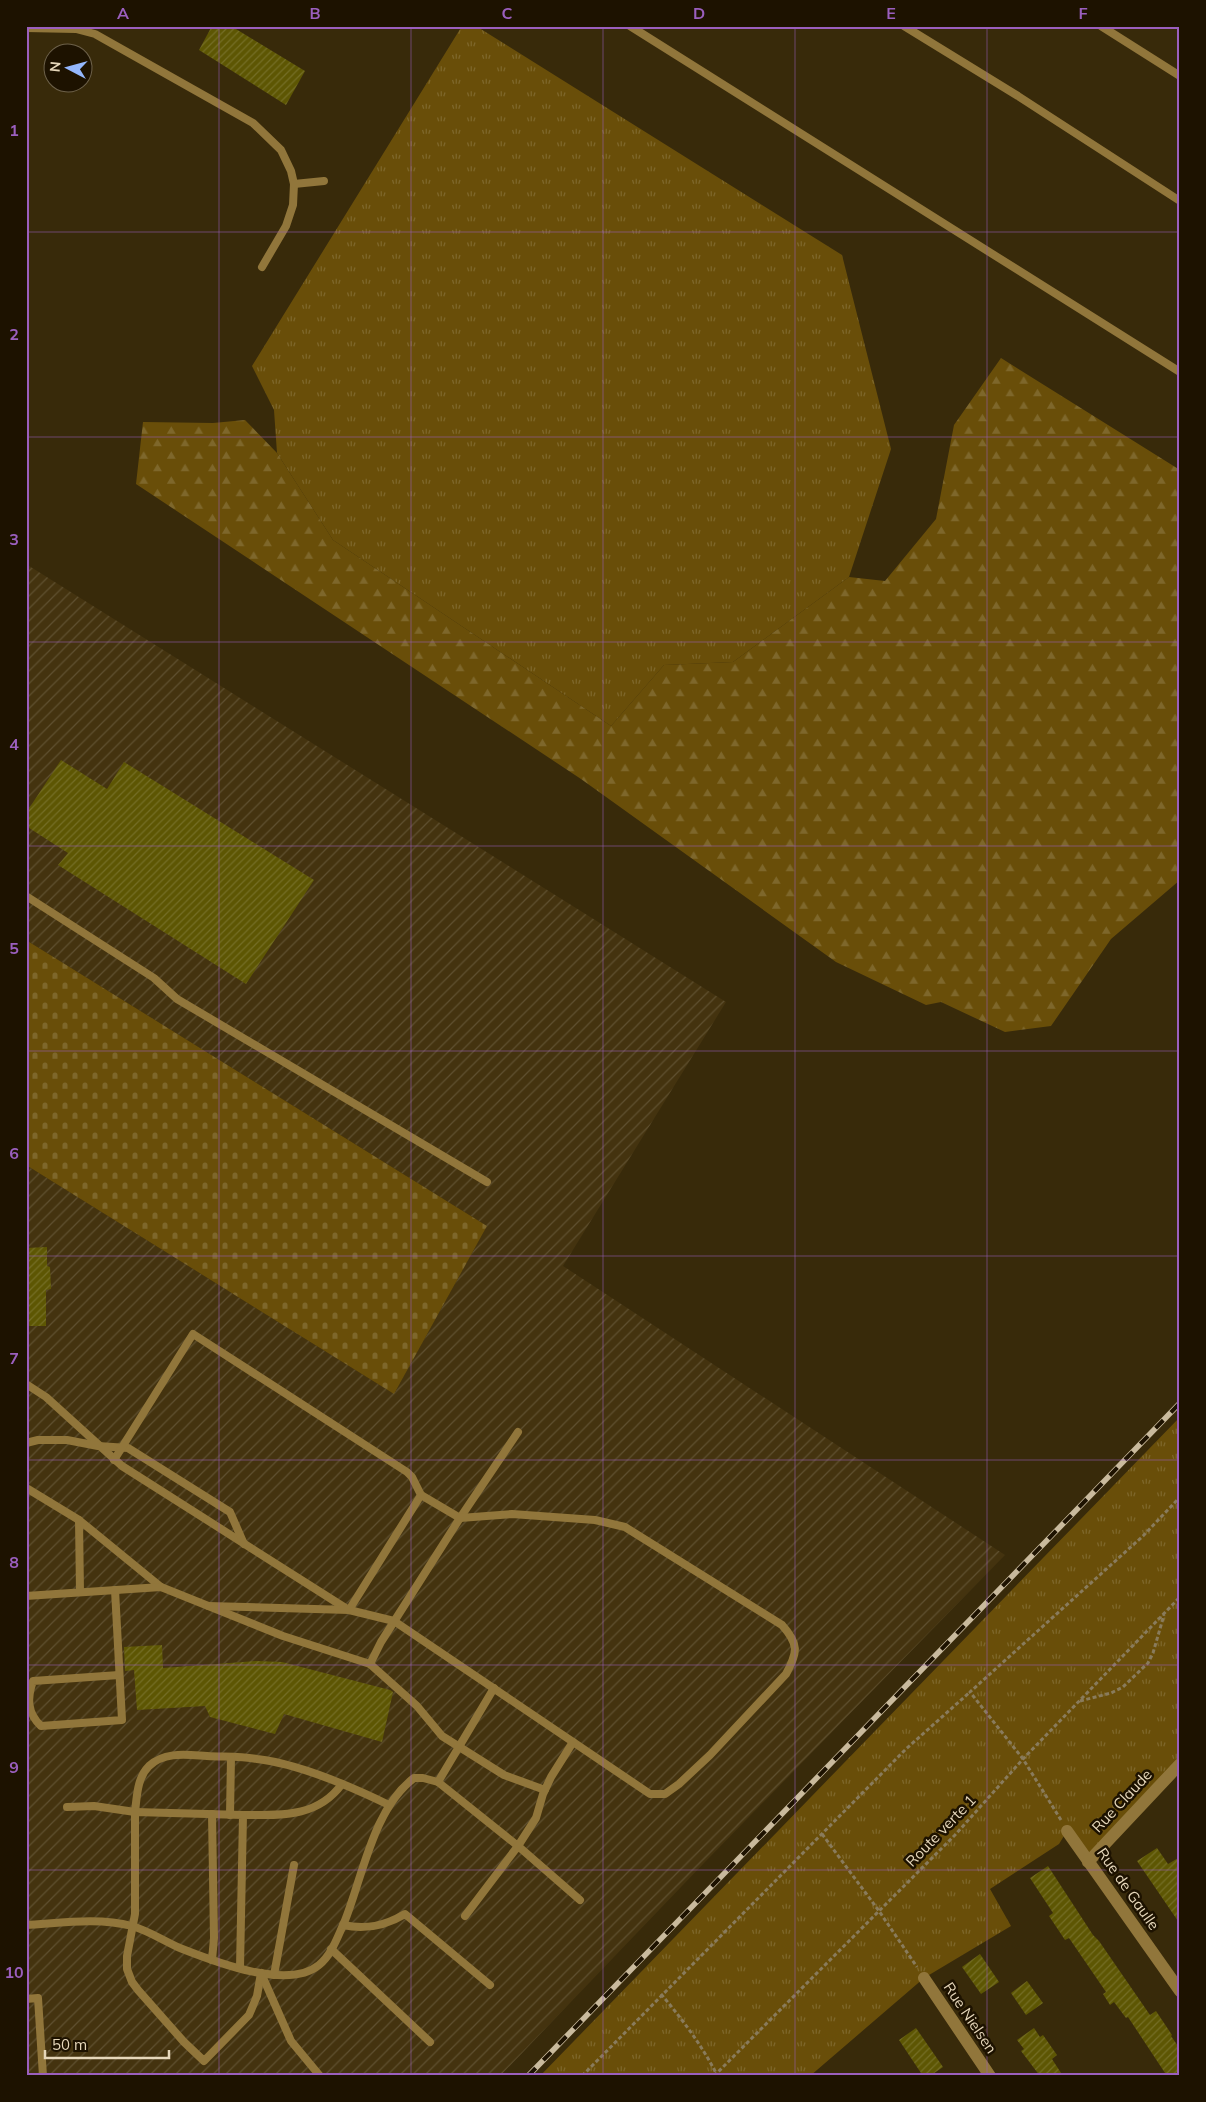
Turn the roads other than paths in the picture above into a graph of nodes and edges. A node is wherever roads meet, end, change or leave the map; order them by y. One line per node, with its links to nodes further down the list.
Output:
1 (630, 26): 10 (lane)
2 (904, 26): 8 (lane)
3 (1101, 26): 5 (lane)
4 (26, 28): 7 (lane)
5 (1180, 76)
6 (324, 180): 7 (lane)
7 (294, 184): 9 (lane)
8 (1180, 201)
9 (262, 267)
10 (1180, 372)
11 (26, 896): 12 (lane)
12 (487, 1182)
13 (26, 1384): 16 (lane)
14 (518, 1432): 21 (lane)
15 (26, 1442): 16 (lane)
16 (98, 1446): 17 (lane); 18 (lane)
17 (122, 1447): 18 (lane); 20 (lane); 23 (lane)
18 (114, 1460): 23 (lane)
19 (28, 1489): 22 (lane)
20 (420, 1495): 21 (lane); 29 (lane)
21 (460, 1518): 30 (lane); 35 (lane)
22 (79, 1520): 24 (lane); 26 (lane)
23 (244, 1544): 29 (lane)
24 (161, 1587): 25 (lane); 28 (lane)
25 (115, 1590): 26 (lane); 32 (lane)
26 (80, 1592): 27 (lane)
27 (26, 1596)
28 (208, 1606): 29 (lane); 31 (lane)
29 (349, 1610): 30 (lane)
30 (394, 1621): 31 (lane); 33 (lane)
31 (370, 1664): 36 (lane)
32 (119, 1675): 34 (lane); 34 (lane)
33 (494, 1688): 35 (lane); 36 (lane)
34 (27, 1703)
35 (573, 1742): 41 (lane)
36 (459, 1747): 39 (lane); 41 (lane)
37 (231, 1757): 40 (lane); 44 (lane); 46 (lane)
38 (1180, 1764): 50 (street, Rue Claude)
39 (438, 1782): 42 (lane); 49 (lane)
40 (342, 1784): 42 (lane); 47 (lane)
41 (545, 1790): 49 (lane)
42 (389, 1805): 55 (lane)
43 (67, 1807): 44 (lane)
44 (135, 1812): 45 (lane); 56 (lane)
45 (212, 1814): 46 (lane); 58 (lane)
46 (230, 1815): 47 (lane)
47 (243, 1815): 59 (lane)
48 (1067, 1831): 50 (street, Rue de Gaulle)
49 (518, 1846): 52 (lane); 53 (lane)
50 (1088, 1862): 64 (street, Rue de Gaulle)
51 (294, 1865): 61 (lane)
52 (580, 1900)
53 (465, 1916)
54 (26, 1925): 56 (lane)
55 (343, 1925): 57 (lane); 63 (lane)
56 (133, 1926): 58 (lane); 60 (lane)
57 (331, 1949): 61 (lane); 66 (lane)
58 (212, 1960): 59 (lane)
59 (240, 1968): 60 (lane)
60 (261, 1973): 61 (lane); 68 (lane)
61 (274, 1974)
62 (924, 1978): 69 (street, Rue Nielsen)
63 (490, 1985)
64 (1180, 1990)
65 (26, 2000): 67 (lane)
66 (430, 2042)
67 (43, 2076)
68 (320, 2076)
69 (990, 2076)

